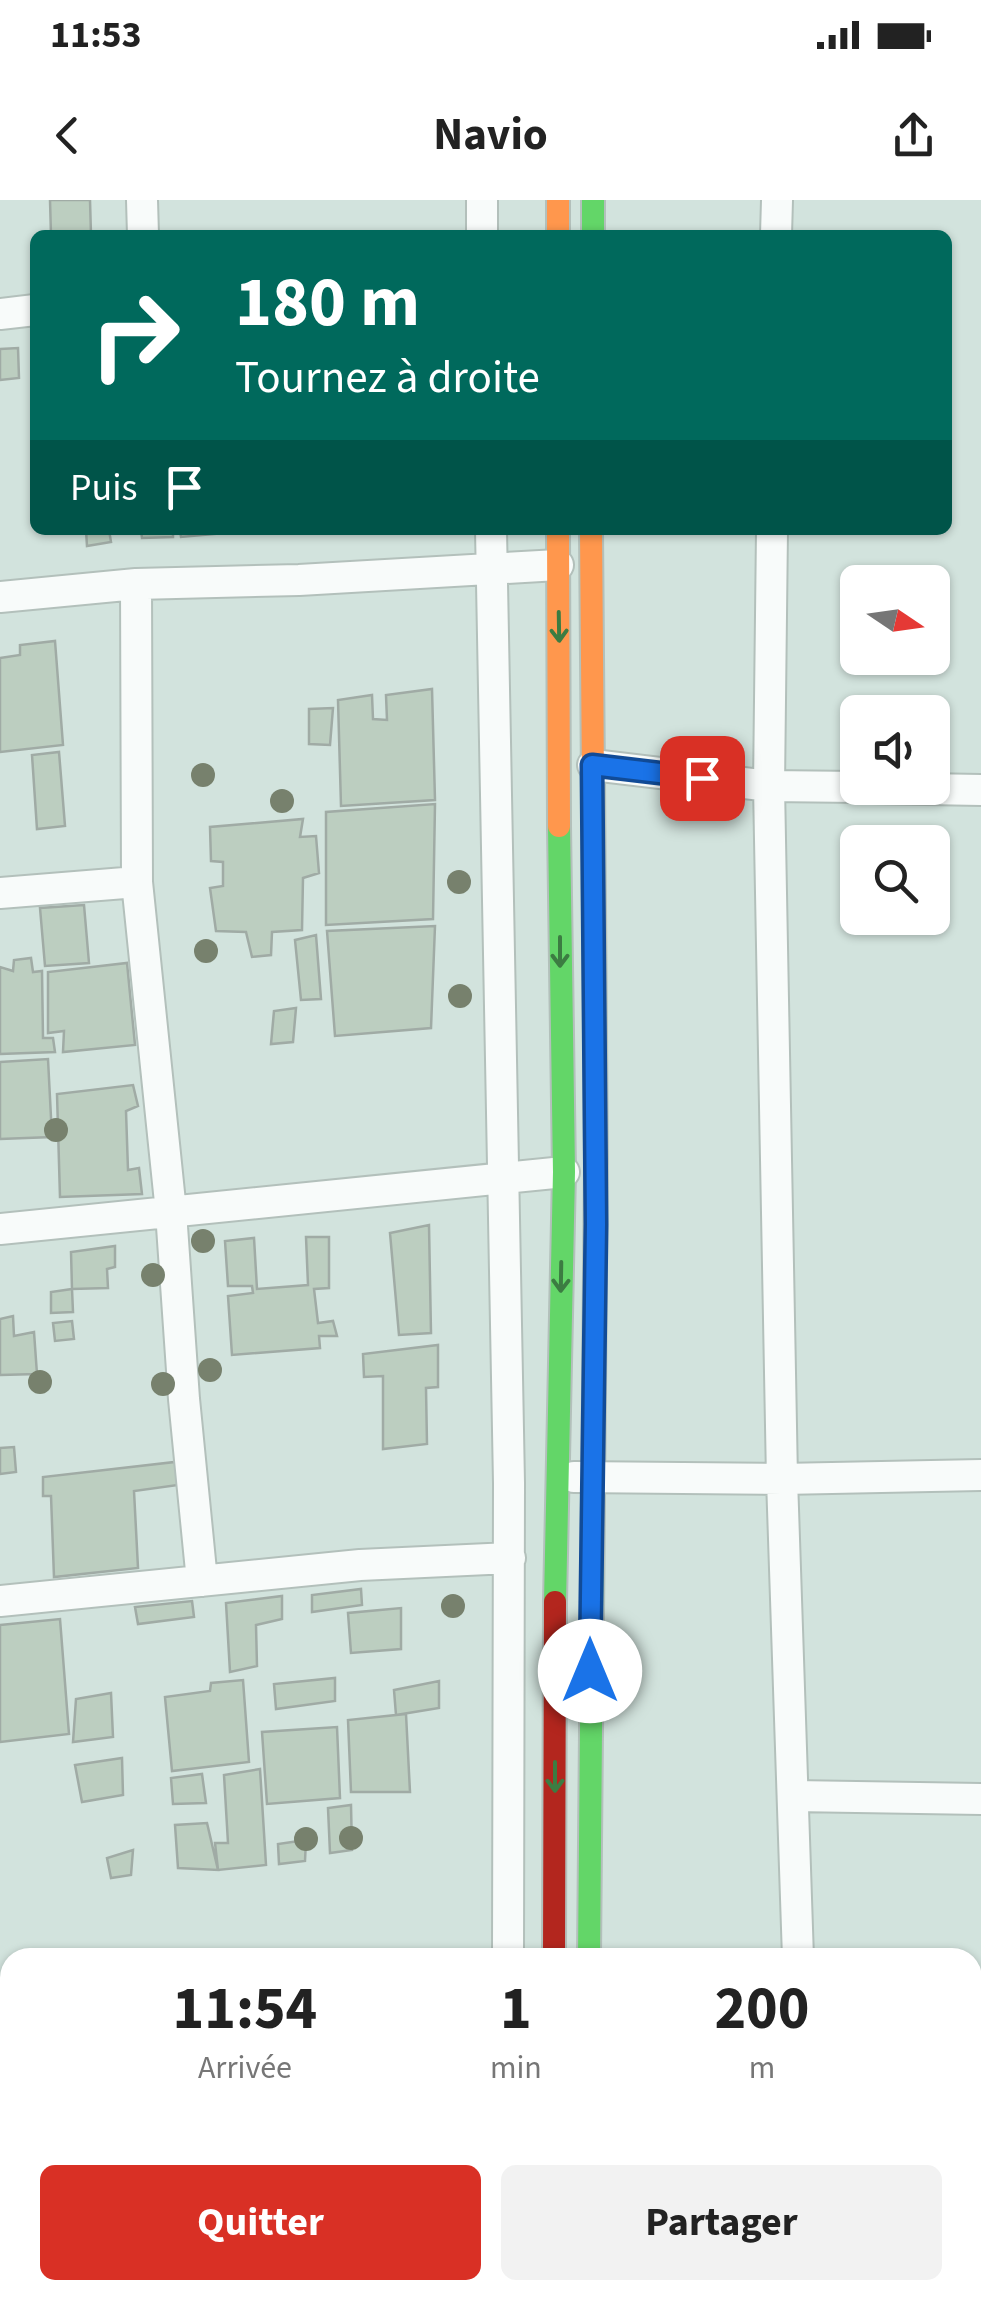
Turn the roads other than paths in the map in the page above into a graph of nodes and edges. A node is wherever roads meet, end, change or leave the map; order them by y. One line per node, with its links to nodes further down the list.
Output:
1 (142, 200): 6 (street)
2 (482, 200): 7 (street)
3 (558, 200): 8 (main road)
4 (593, 200): 9 (main road)
5 (777, 200): 10 (street)
6 (143, 230)
7 (482, 230)
8 (558, 230)
9 (593, 230)
10 (776, 230)
11 (30, 311): 12 (street)
12 (0, 314)
13 (490, 535): 18 (street)
14 (558, 535): 17 (main road)
15 (591, 535): 21 (main road)
16 (772, 535): 22 (street)
17 (558, 564): 18 (street); 28 (main road, one-way to 28)
18 (492, 568): 19 (street); 29 (street)
19 (136, 584): 20 (street); 26 (street)
20 (0, 597)
21 (592, 765): 22 (street); 34 (main road)
22 (769, 786): 23 (street); 35 (street)
23 (840, 787)
24 (950, 789): 25 (street)
25 (981, 790)
26 (138, 882): 27 (street); 30 (street)
27 (0, 893)
28 (564, 1172): 29 (street); 33 (main road, one-way to 33)
29 (504, 1176): 30 (street); 36 (street)
30 (171, 1212): 31 (street); 37 (street)
31 (0, 1229)
32 (981, 1475): 35 (street)
33 (554, 1477): 34 (street); 42 (main road, one-way to 42)
34 (591, 1477): 35 (street); 43 (main road)
35 (782, 1479): 39 (street)
36 (510, 1558): 37 (street); 41 (street)
37 (202, 1581): 38 (street)
38 (0, 1601)
39 (794, 1796): 40 (street); 44 (street)
40 (981, 1799)
41 (508, 1948)
42 (554, 1948)
43 (589, 1948)
44 (798, 1948)

